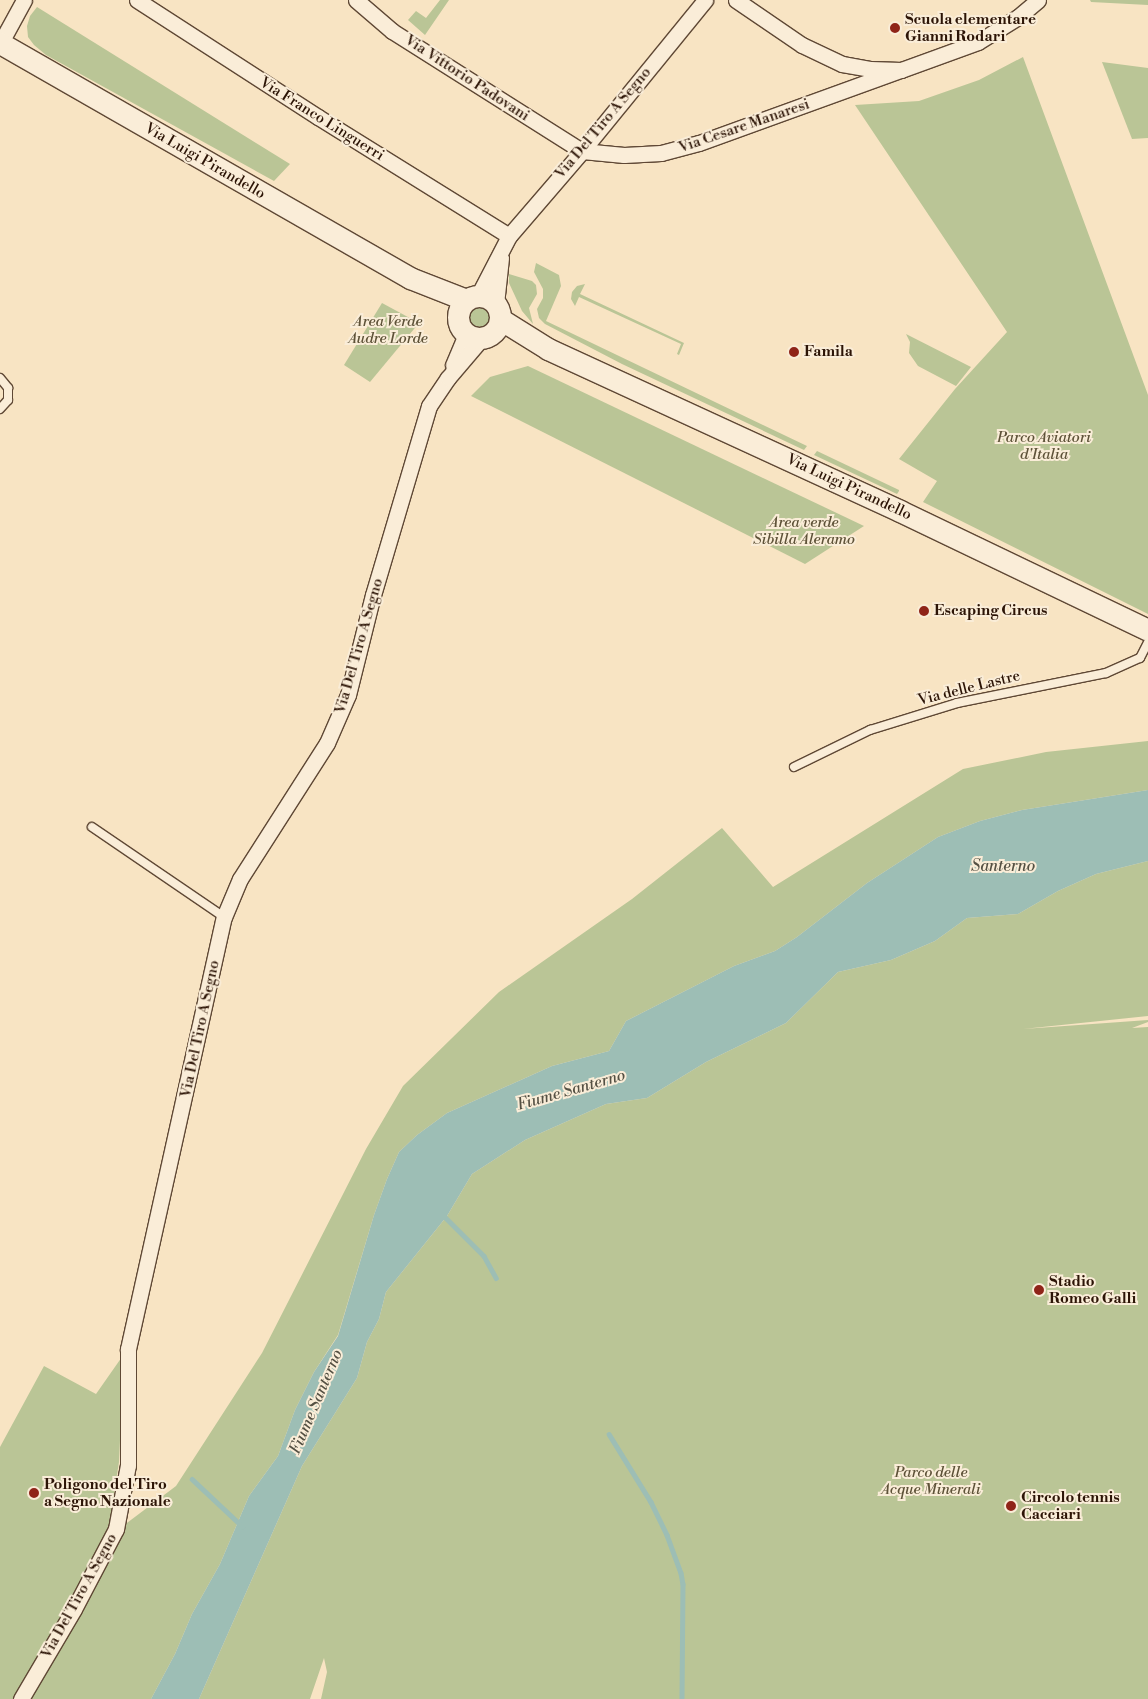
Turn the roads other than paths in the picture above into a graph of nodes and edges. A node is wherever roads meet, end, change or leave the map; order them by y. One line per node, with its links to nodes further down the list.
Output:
1 (24, 0): 7 (street)
2 (137, 0): 10 (street, Via Franco Linguerri)
3 (356, 0): 9 (street, Via Vittorio Padovani)
4 (705, 0): 9 (street, Via Del Tiro A Segno)
5 (736, 0): 8 (street)
6 (1038, 0): 8 (street)
7 (0, 43): 11 (street, Via Luigi Pirandello)
8 (901, 70): 9 (street, Via Cesare Manaresi)
9 (582, 151): 10 (street, Via Del Tiro A Segno)
10 (506, 242): 11 (street, Via Del Tiro A Segno)
11 (480, 318): 14 (street, Via Luigi Pirandello); 18 (street, Via Del Tiro A Segno)
12 (0, 378): 13 (lane)
13 (0, 409)
14 (1148, 630)
15 (1148, 642): 16 (lane, Via delle Lastre)
16 (794, 767)
17 (92, 827): 18 (lane)
18 (224, 916): 19 (street, Via Del Tiro A Segno)
19 (21, 1699)

